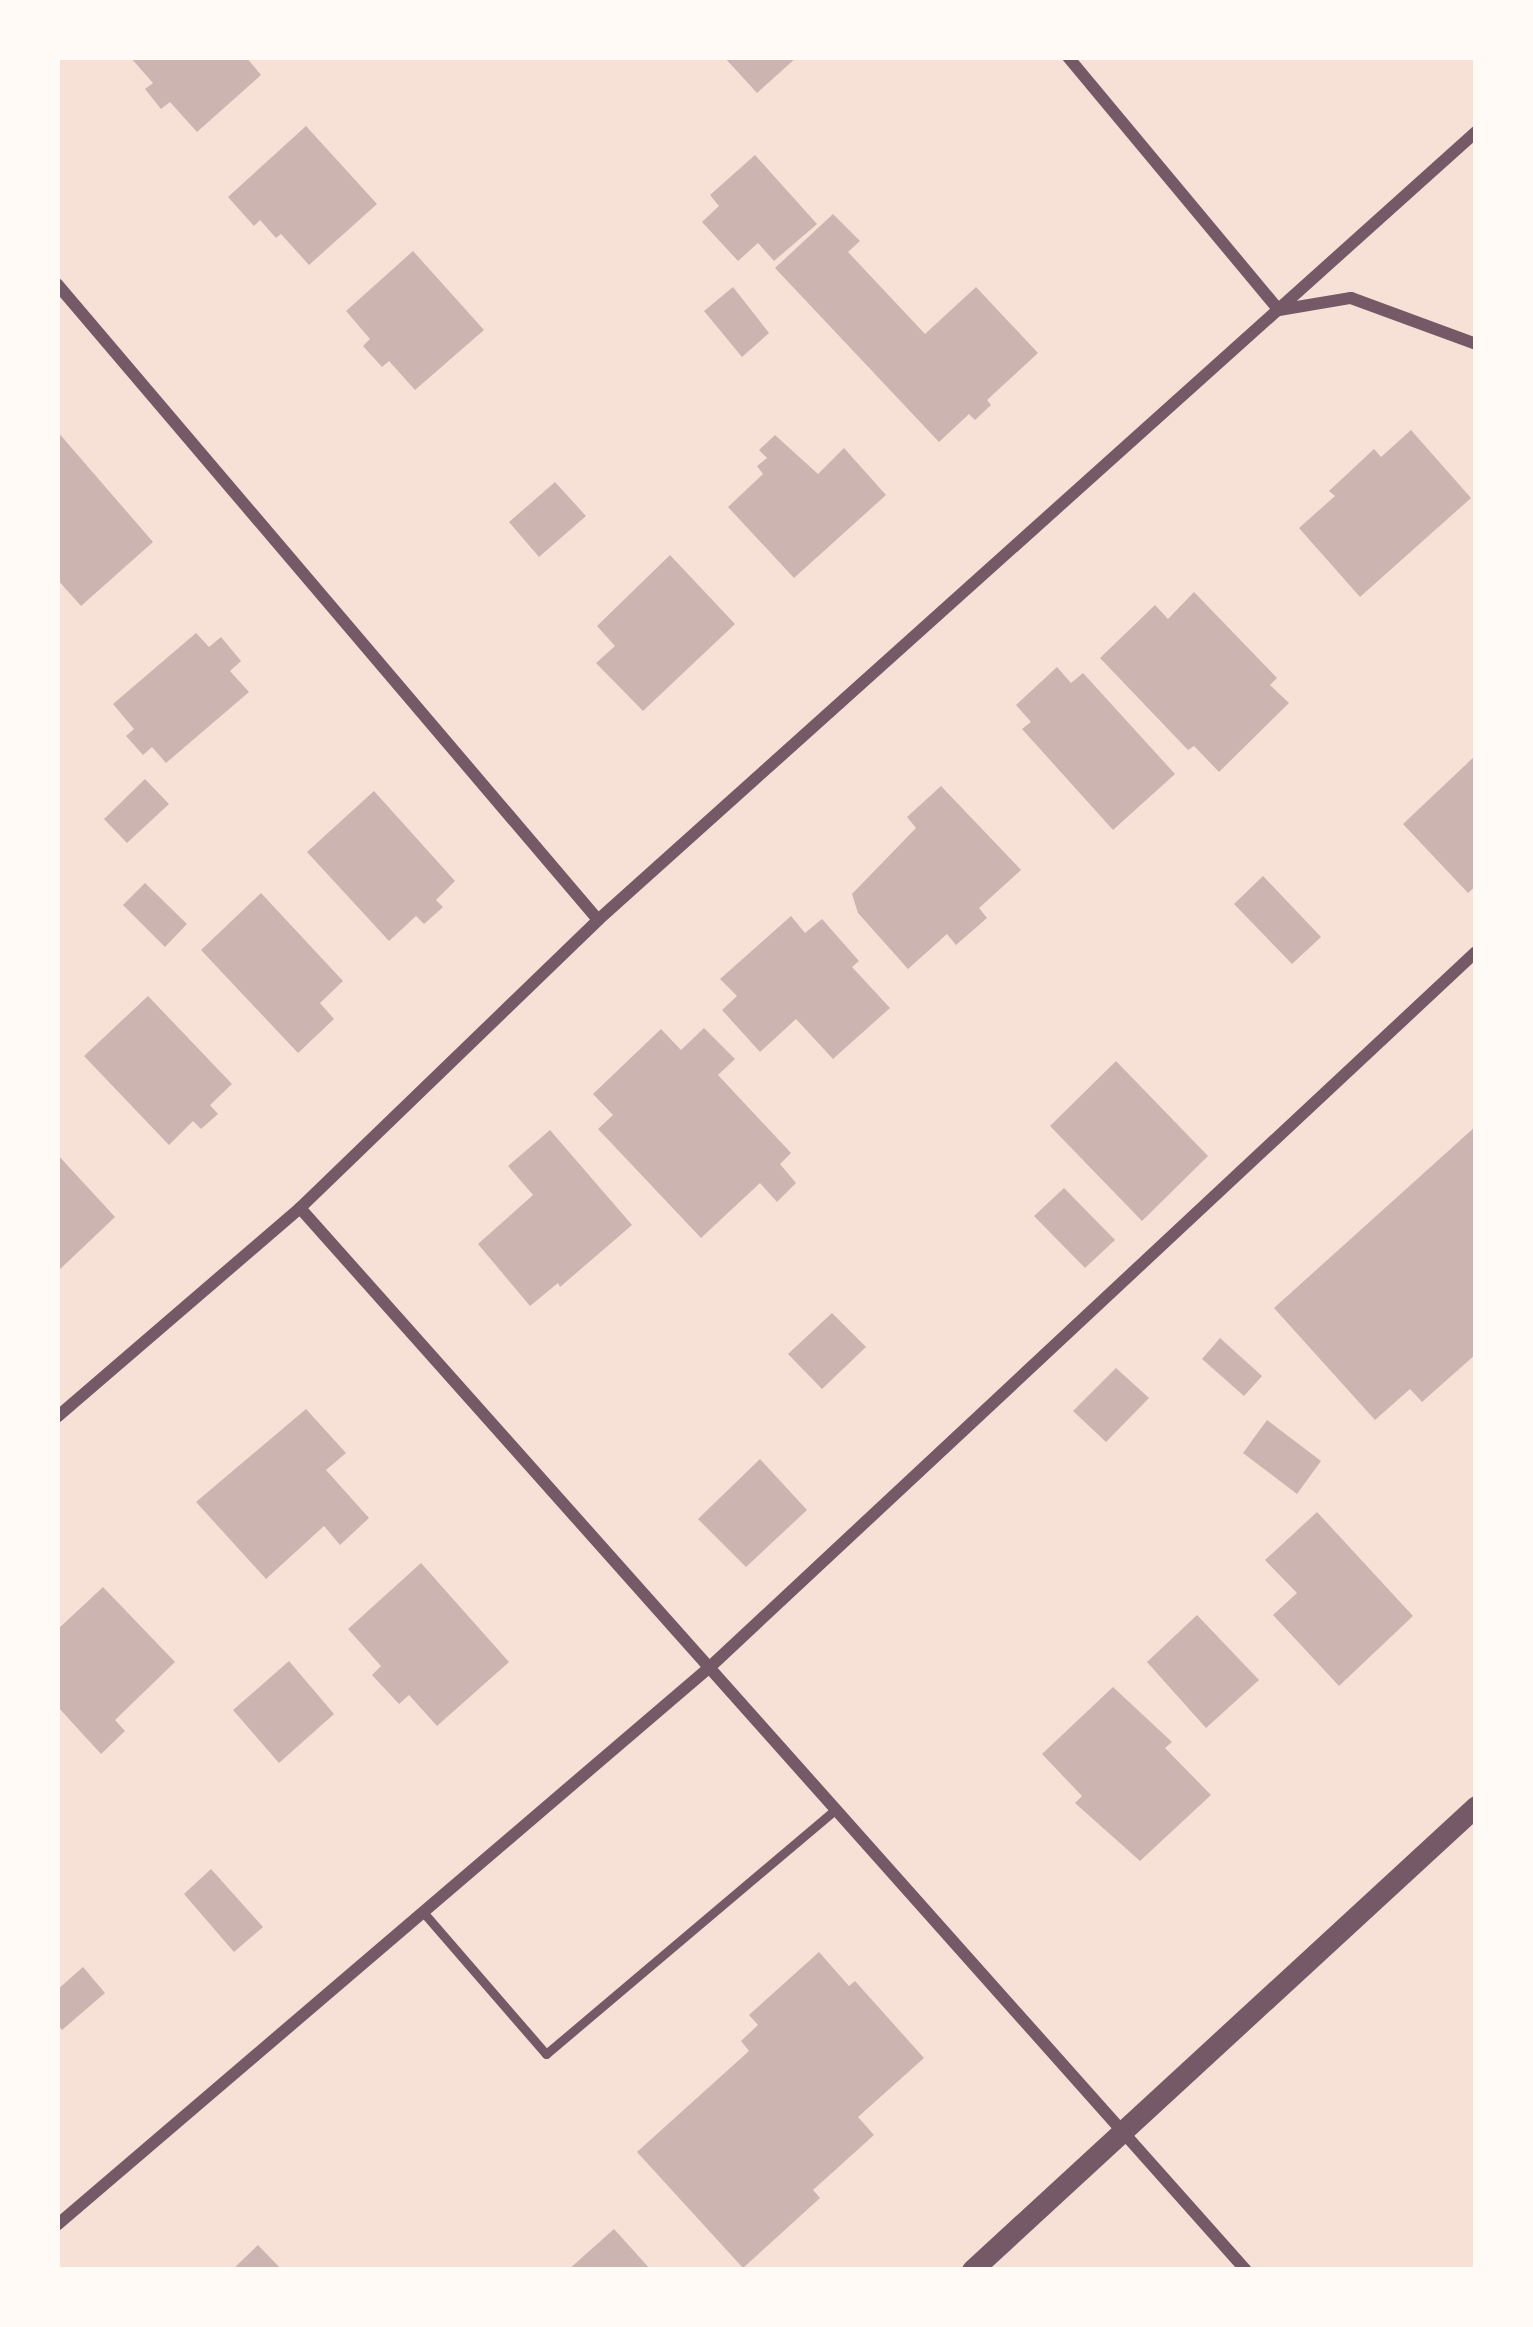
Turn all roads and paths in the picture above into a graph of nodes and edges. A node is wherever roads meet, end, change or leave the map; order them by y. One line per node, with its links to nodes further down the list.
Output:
1 (1068, 57): 4 (street)
2 (1476, 132): 4 (street)
3 (57, 284): 6 (street)
4 (1279, 310): 5 (street); 6 (street)
5 (1476, 344)
6 (598, 920): 8 (street)
7 (1476, 952): 10 (street)
8 (300, 1208): 9 (street); 10 (street)
9 (57, 1417)
10 (711, 1666): 12 (street); 13 (street)
11 (1476, 1806): 14 (street)
12 (836, 1809): 13 (lane); 14 (street)
13 (423, 1912): 15 (street)
14 (1118, 2130): 16 (street); 17 (street)
15 (57, 2225)
16 (972, 2270)
17 (1246, 2270)

